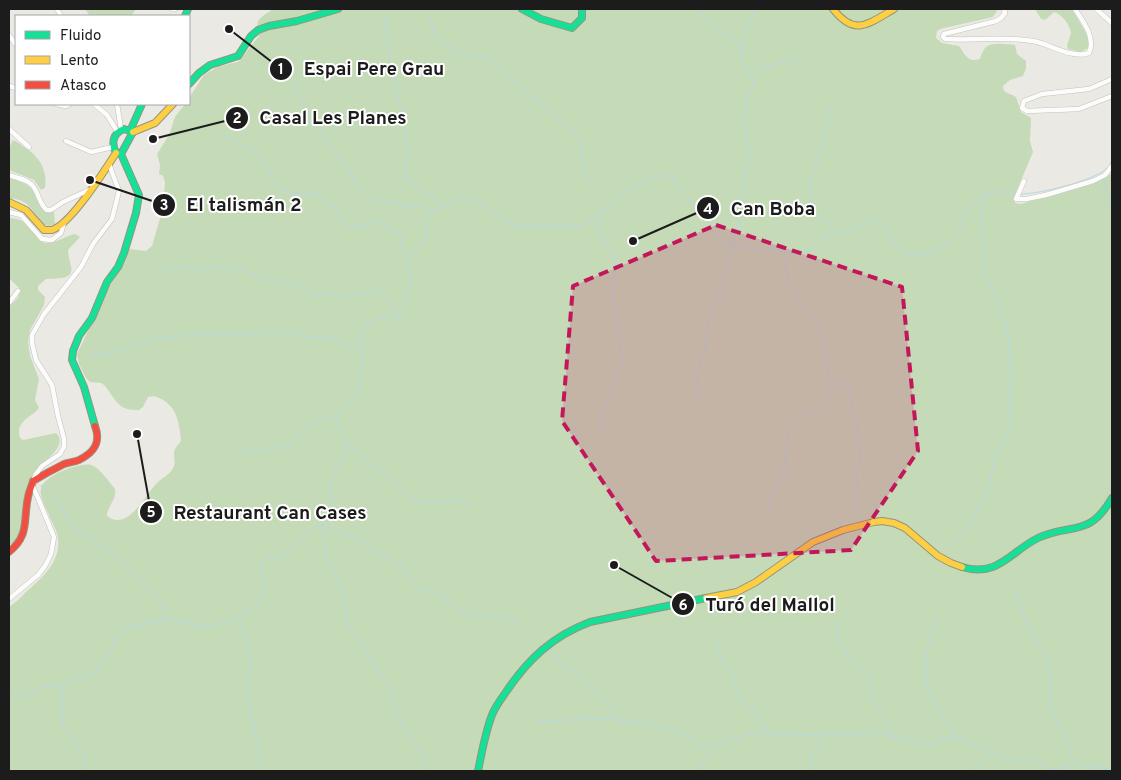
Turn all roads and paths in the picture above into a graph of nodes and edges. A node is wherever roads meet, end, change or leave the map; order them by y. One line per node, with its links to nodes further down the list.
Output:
1 (338, 9): 11 (street)
2 (522, 9): 3 (street)
3 (582, 9)
4 (833, 9): 5 (street)
5 (894, 9)
6 (1004, 9): 7 (street)
7 (1075, 9)
8 (1096, 9): 9 (street)
9 (1112, 23)
10 (1112, 78): 12 (street)
11 (190, 83)
12 (1112, 96)
13 (95, 105): 18 (street)
14 (117, 105): 18 (street)
15 (142, 105): 19 (street)
16 (173, 105): 19 (street)
17 (9, 129): 21 (street)
18 (119, 130): 19 (street); 22 (street)
19 (131, 131): 22 (street)
20 (66, 141): 22 (street)
21 (29, 146)
22 (116, 151): 23 (street); 33 (street)
23 (109, 164): 27 (street); 33 (street)
24 (1112, 166): 26 (street)
25 (9, 175): 27 (street)
26 (1024, 182)
27 (92, 188): 30 (street)
28 (9, 202): 30 (street)
29 (9, 212): 30 (street)
30 (64, 222)
31 (18, 291): 32 (street)
32 (9, 303)
33 (33, 481): 35 (street); 36 (street)
34 (1112, 498): 37 (street)
35 (9, 552)
36 (9, 599)
37 (478, 771)

